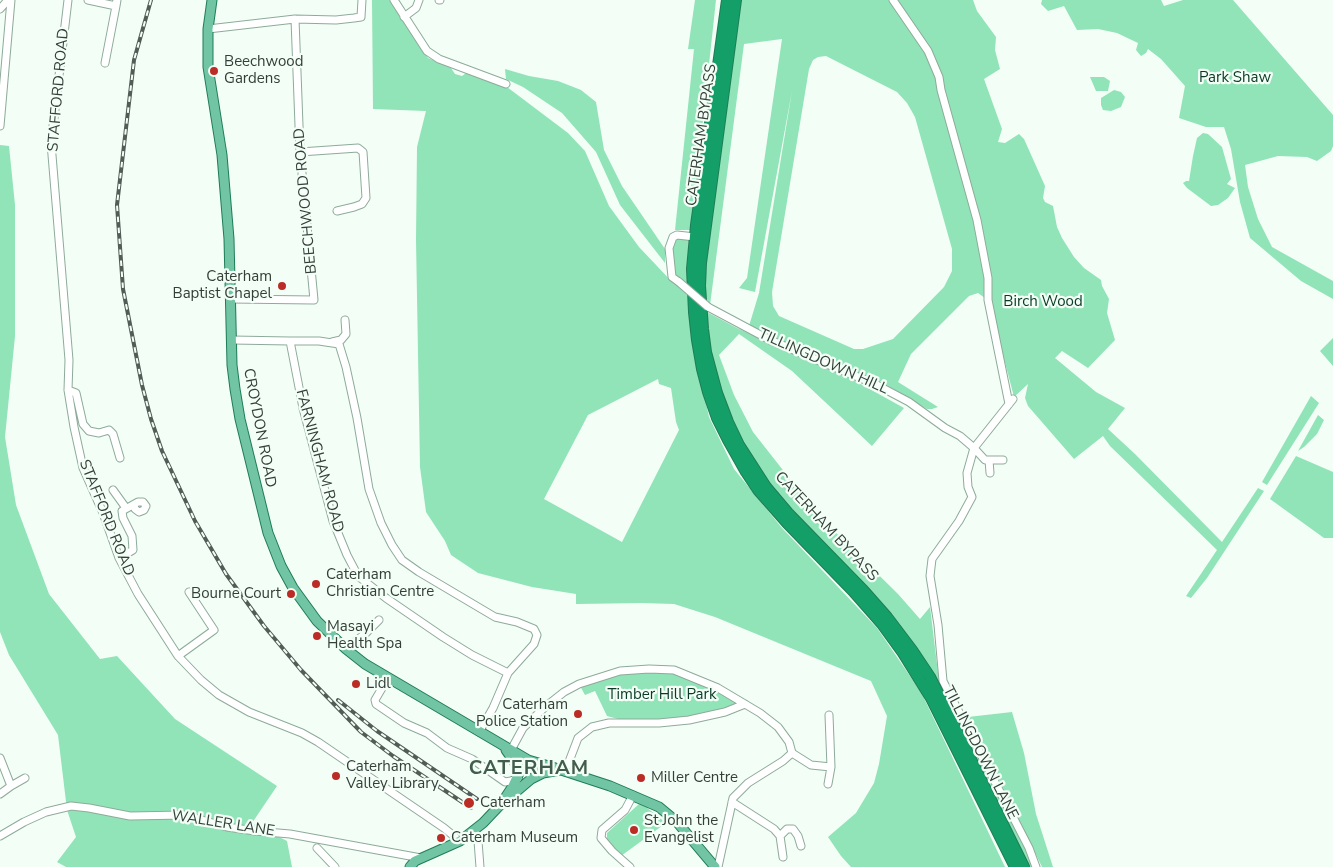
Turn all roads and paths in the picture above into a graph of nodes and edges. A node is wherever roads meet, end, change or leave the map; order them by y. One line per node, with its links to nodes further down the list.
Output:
1 (10, 0): 12 (street); 18 (street)
2 (68, 0): 27 (street, STAFFORD ROAD)
3 (88, 0): 11 (street)
4 (212, 0): 15 (main road, CROYDON ROAD)
5 (362, 0): 14 (street)
6 (394, 0): 13 (street)
7 (419, 0): 13 (street)
8 (727, 0): 21 (highway, CATERHAM BYPASS)
9 (736, 0): 75 (highway, CATERHAM BYPASS)
10 (893, 0): 28 (street)
11 (116, 3): 16 (street)
12 (0, 9)
13 (404, 17): 17 (street)
14 (295, 20): 15 (street); 19 (street, BEECHWOOD ROAD)
15 (208, 28): 22 (main road, CROYDON ROAD)
16 (105, 63)
17 (506, 84)
18 (0, 126)
19 (300, 152): 20 (street); 22 (street, BEECHWOOD ROAD)
20 (337, 211)
21 (695, 236): 28 (street, TILLINGDOWN HILL, bridge); 74 (highway, CATERHAM BYPASS)
22 (231, 299): 24 (main road, CROYDON ROAD)
23 (345, 320): 26 (street)
24 (232, 340): 25 (street); 39 (main road, CROYDON ROAD)
25 (290, 341): 26 (street); 41 (street, FARNINGHAM ROAD)
26 (332, 342): 41 (street)
27 (68, 390): 29 (street); 36 (street, STAFFORD ROAD)
28 (974, 448): 30 (street, TILLINGDOWN HILL); 76 (street, TILLINGDOWN LANE)
29 (120, 458)
30 (989, 460): 31 (street); 32 (street)
31 (1003, 460)
32 (990, 473)
33 (112, 490): 35 (street)
34 (134, 504): 35 (street)
35 (126, 508): 36 (street)
36 (119, 558): 40 (street, STAFFORD ROAD)
37 (189, 592): 40 (street)
38 (379, 620): 39 (street)
39 (346, 649): 42 (main road, CROYDON ROAD)
40 (178, 656): 64 (street, STAFFORD ROAD)
41 (508, 673): 45 (street)
42 (388, 678): 45 (main road, CROYDON ROAD); 52 (street)
43 (745, 704): 46 (street); 47 (street); 51 (street)
44 (829, 715): 50 (street)
45 (479, 732): 46 (main road, CROYDON ROAD)
46 (508, 748): 49 (main road, CROYDON ROAD); 52 (main road, CROYDON ROAD)
47 (792, 753): 50 (street); 59 (street)
48 (0, 758): 56 (street)
49 (531, 761): 51 (main road, CROYDON ROAD); 52 (main road); 54 (main road)
50 (831, 767): 55 (street)
51 (563, 771): 54 (main road); 58 (main road, CROYDON ROAD)
52 (519, 773): 54 (main road); 60 (main road)
53 (25, 778): 56 (street)
54 (534, 778): 60 (main road)
55 (828, 784)
56 (11, 786): 57 (street)
57 (0, 794)
58 (633, 795): 72 (street); 73 (main road, CROYDON ROAD)
59 (732, 802): 63 (street); 73 (street)
60 (501, 804): 61 (main road)
61 (473, 831): 64 (main road); 71 (street)
62 (0, 836): 68 (street, WALLER LANE)
63 (780, 836): 65 (street); 67 (street)
64 (460, 841): 68 (main road)
65 (801, 846)
66 (317, 848): 69 (street)
67 (783, 857)
68 (421, 858): 70 (main road)
69 (335, 867)
70 (410, 867)
71 (480, 867)
72 (630, 867)
73 (716, 867)
74 (1015, 867)
75 (1024, 867)
76 (1036, 867)

